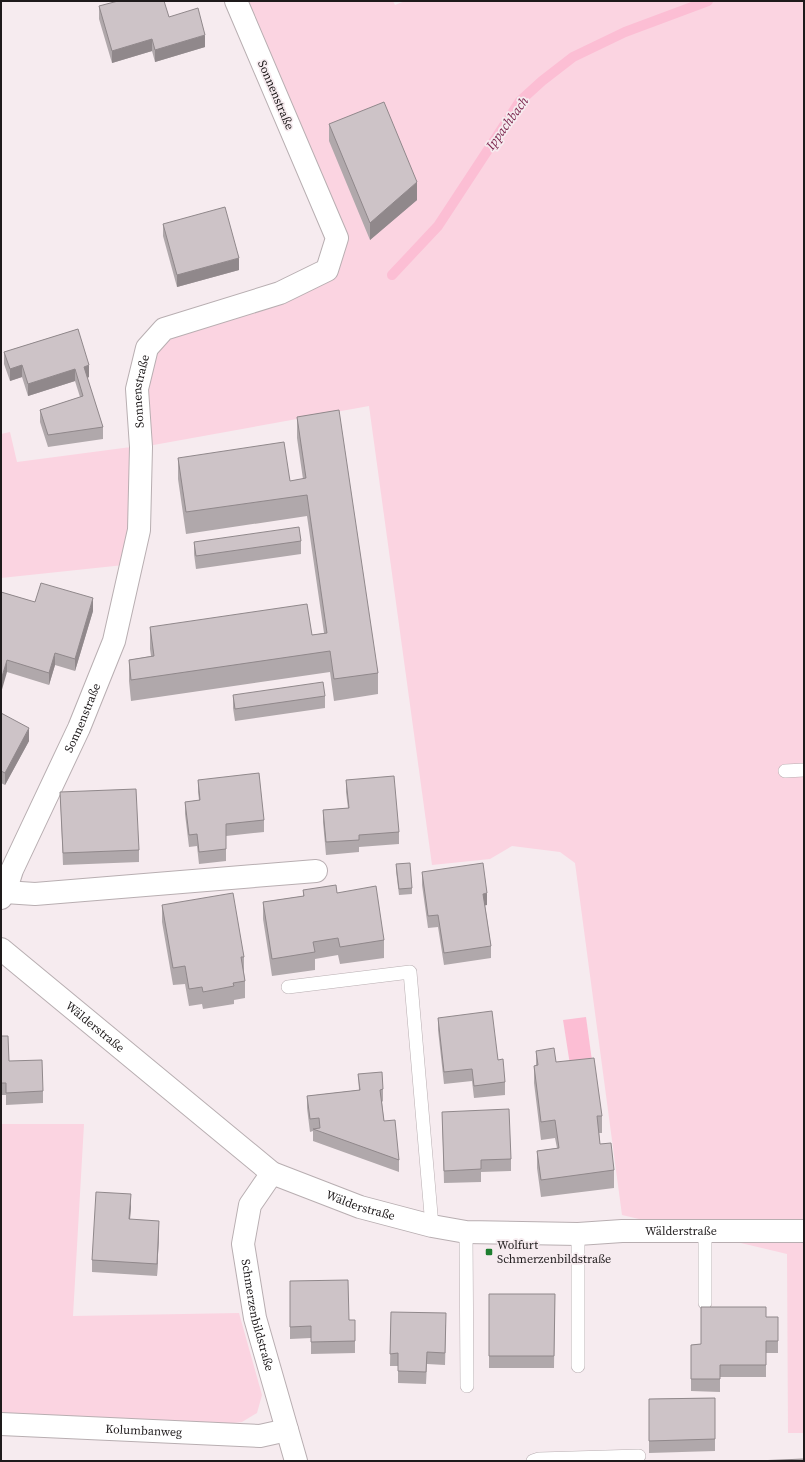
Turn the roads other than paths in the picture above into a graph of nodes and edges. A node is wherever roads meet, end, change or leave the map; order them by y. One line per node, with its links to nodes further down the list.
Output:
1 (236, 1): 5 (street, Sonnenstraße)
2 (804, 770): 3 (lane)
3 (785, 771)
4 (316, 871): 5 (street)
5 (3, 895)
6 (1, 949): 8 (street, Wälderstraße)
7 (288, 987): 9 (lane)
8 (272, 1173): 9 (street, Wälderstraße); 18 (street, Schmerzenbildstraße)
9 (432, 1226): 12 (street, Wälderstraße)
10 (705, 1231): 11 (street, Wälderstraße); 13 (street, Wälderstraße); 14 (lane)
11 (804, 1231)
12 (466, 1232): 13 (street, Wälderstraße); 16 (lane)
13 (578, 1234): 15 (lane)
14 (705, 1303)
15 (578, 1366)
16 (467, 1386)
17 (1, 1424): 18 (street, Kolumbanweg)
18 (287, 1430): 20 (street, Schmerzenbildstraße)
19 (639, 1456): 21 (lane)
20 (296, 1461)
21 (533, 1461)

